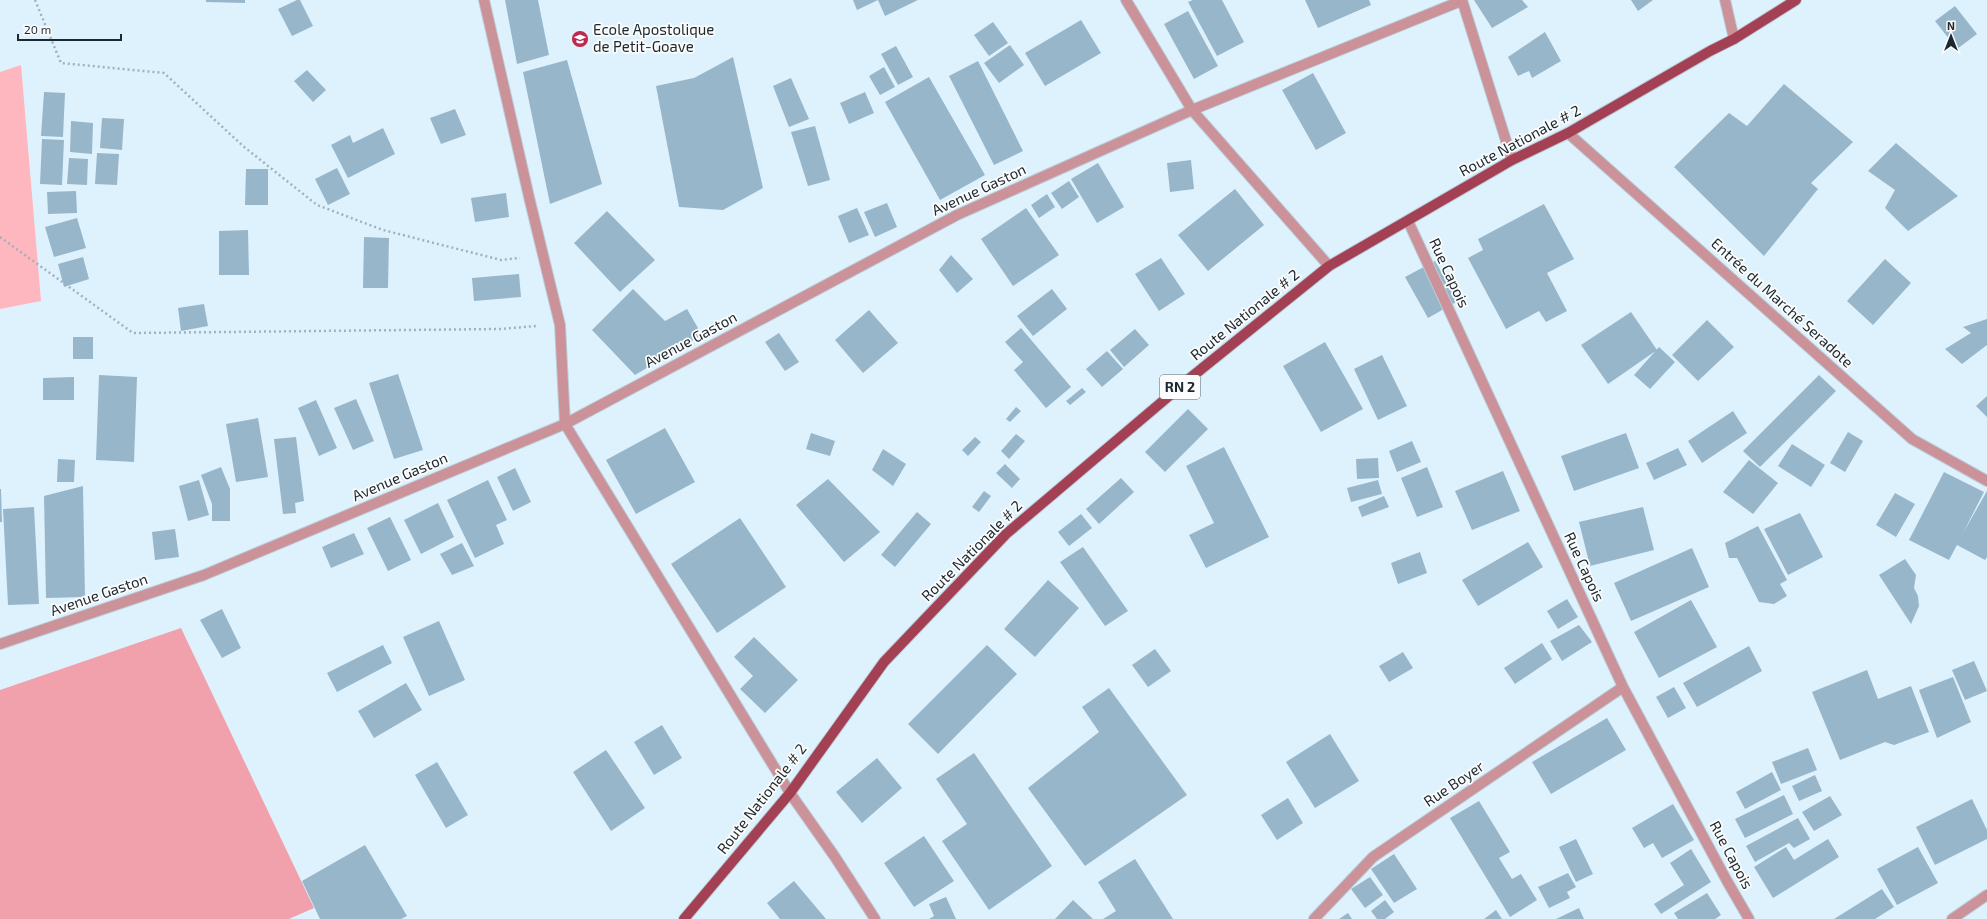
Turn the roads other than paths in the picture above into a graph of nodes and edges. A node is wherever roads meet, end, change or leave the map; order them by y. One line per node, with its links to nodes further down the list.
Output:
1 (484, 0): 12 (street)
2 (1126, 0): 7 (street)
3 (1725, 0): 6 (street)
4 (1796, 0): 6 (main road, Route Nationale # 2 / RN 2)
5 (1461, 1): 7 (street, Avenue Gaston); 9 (street)
6 (1734, 39): 8 (main road, Route Nationale # 2 / RN 2)
7 (1192, 110): 11 (street); 12 (street, Avenue Gaston)
8 (1568, 133): 9 (main road, Route Nationale # 2 / RN 2); 13 (street, Entrée du Marché Seradote)
9 (1512, 160): 10 (main road, Route Nationale # 2 / RN 2)
10 (1408, 221): 11 (main road, Route Nationale # 2 / RN 2); 15 (street, Rue Capois)
11 (1330, 266): 16 (main road, Route Nationale # 2 / RN 2)
12 (565, 424): 14 (street, Avenue Gaston); 16 (street)
13 (1987, 481)
14 (0, 644)
15 (1623, 687): 20 (street, Rue Boyer); 21 (street, Rue Capois)
16 (790, 793): 18 (main road, Route Nationale # 2 / RN 2); 19 (street)
17 (1987, 895): 22 (street)
18 (684, 919)
19 (875, 919)
20 (1314, 919)
21 (1750, 919)
22 (1952, 919)

